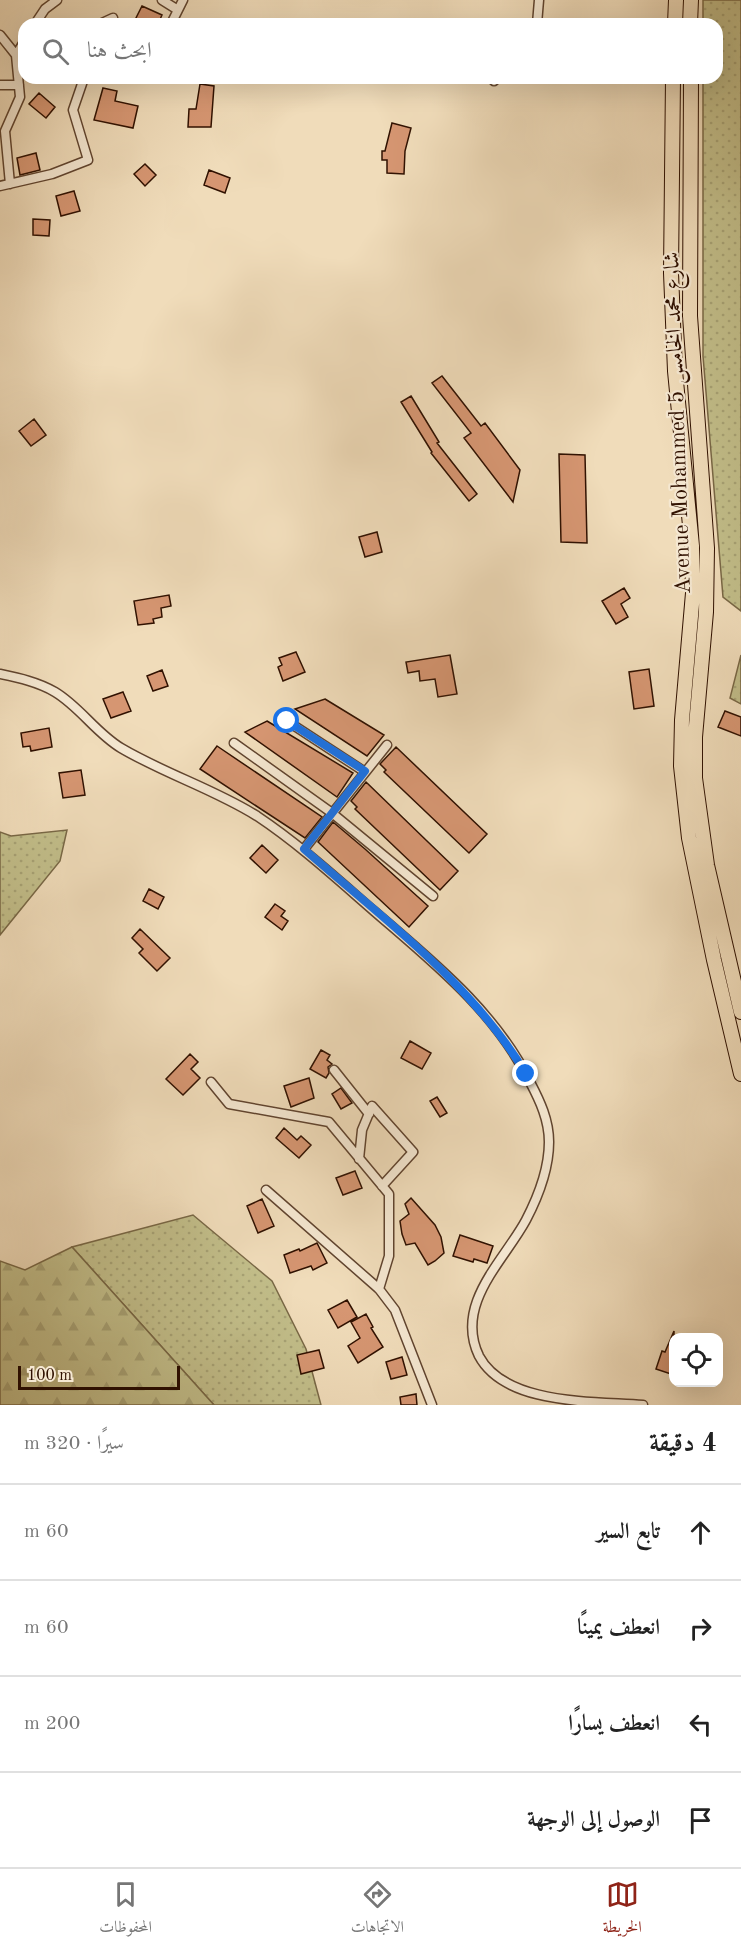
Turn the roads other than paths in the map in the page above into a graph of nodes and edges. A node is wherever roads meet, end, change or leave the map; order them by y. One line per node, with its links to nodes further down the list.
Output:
1 (57, 0): 8 (street)
2 (162, 0): 7 (street)
3 (183, 0): 7 (street)
4 (539, 0): 10 (street)
5 (676, 0): 11 (main road)
6 (691, 0): 12 (main road)
7 (178, 10): 9 (street)
8 (39, 18)
9 (174, 18)
10 (538, 18)
11 (675, 18)
12 (690, 18)
13 (0, 35): 14 (street)
14 (18, 52)
15 (82, 84): 21 (street)
16 (673, 84): 33 (main road, Avenue Mohammed 5 شارع محمد الخامس)
17 (691, 84): 31 (main road, Avenue Mohammed 5 شارع محمد الخامس)
18 (0, 85): 19 (street)
19 (19, 85): 20 (street)
20 (3, 131): 21 (street)
21 (10, 184): 22 (street)
22 (0, 186)
23 (0, 674): 29 (street)
24 (287, 721): 27 (street)
25 (234, 743): 28 (street)
26 (387, 745): 27 (street)
27 (365, 771): 28 (street)
28 (332, 813): 29 (street); 30 (street)
29 (304, 849): 40 (street)
30 (433, 896)
31 (741, 1012)
32 (334, 1070): 35 (street)
33 (741, 1074)
34 (211, 1082): 36 (street)
35 (369, 1114): 36 (street); 37 (street)
36 (359, 1159): 37 (street)
37 (382, 1186): 39 (street)
38 (266, 1190): 39 (street)
39 (379, 1289): 41 (street)
40 (612, 1404): 42 (street)
41 (432, 1405)
42 (643, 1405)

